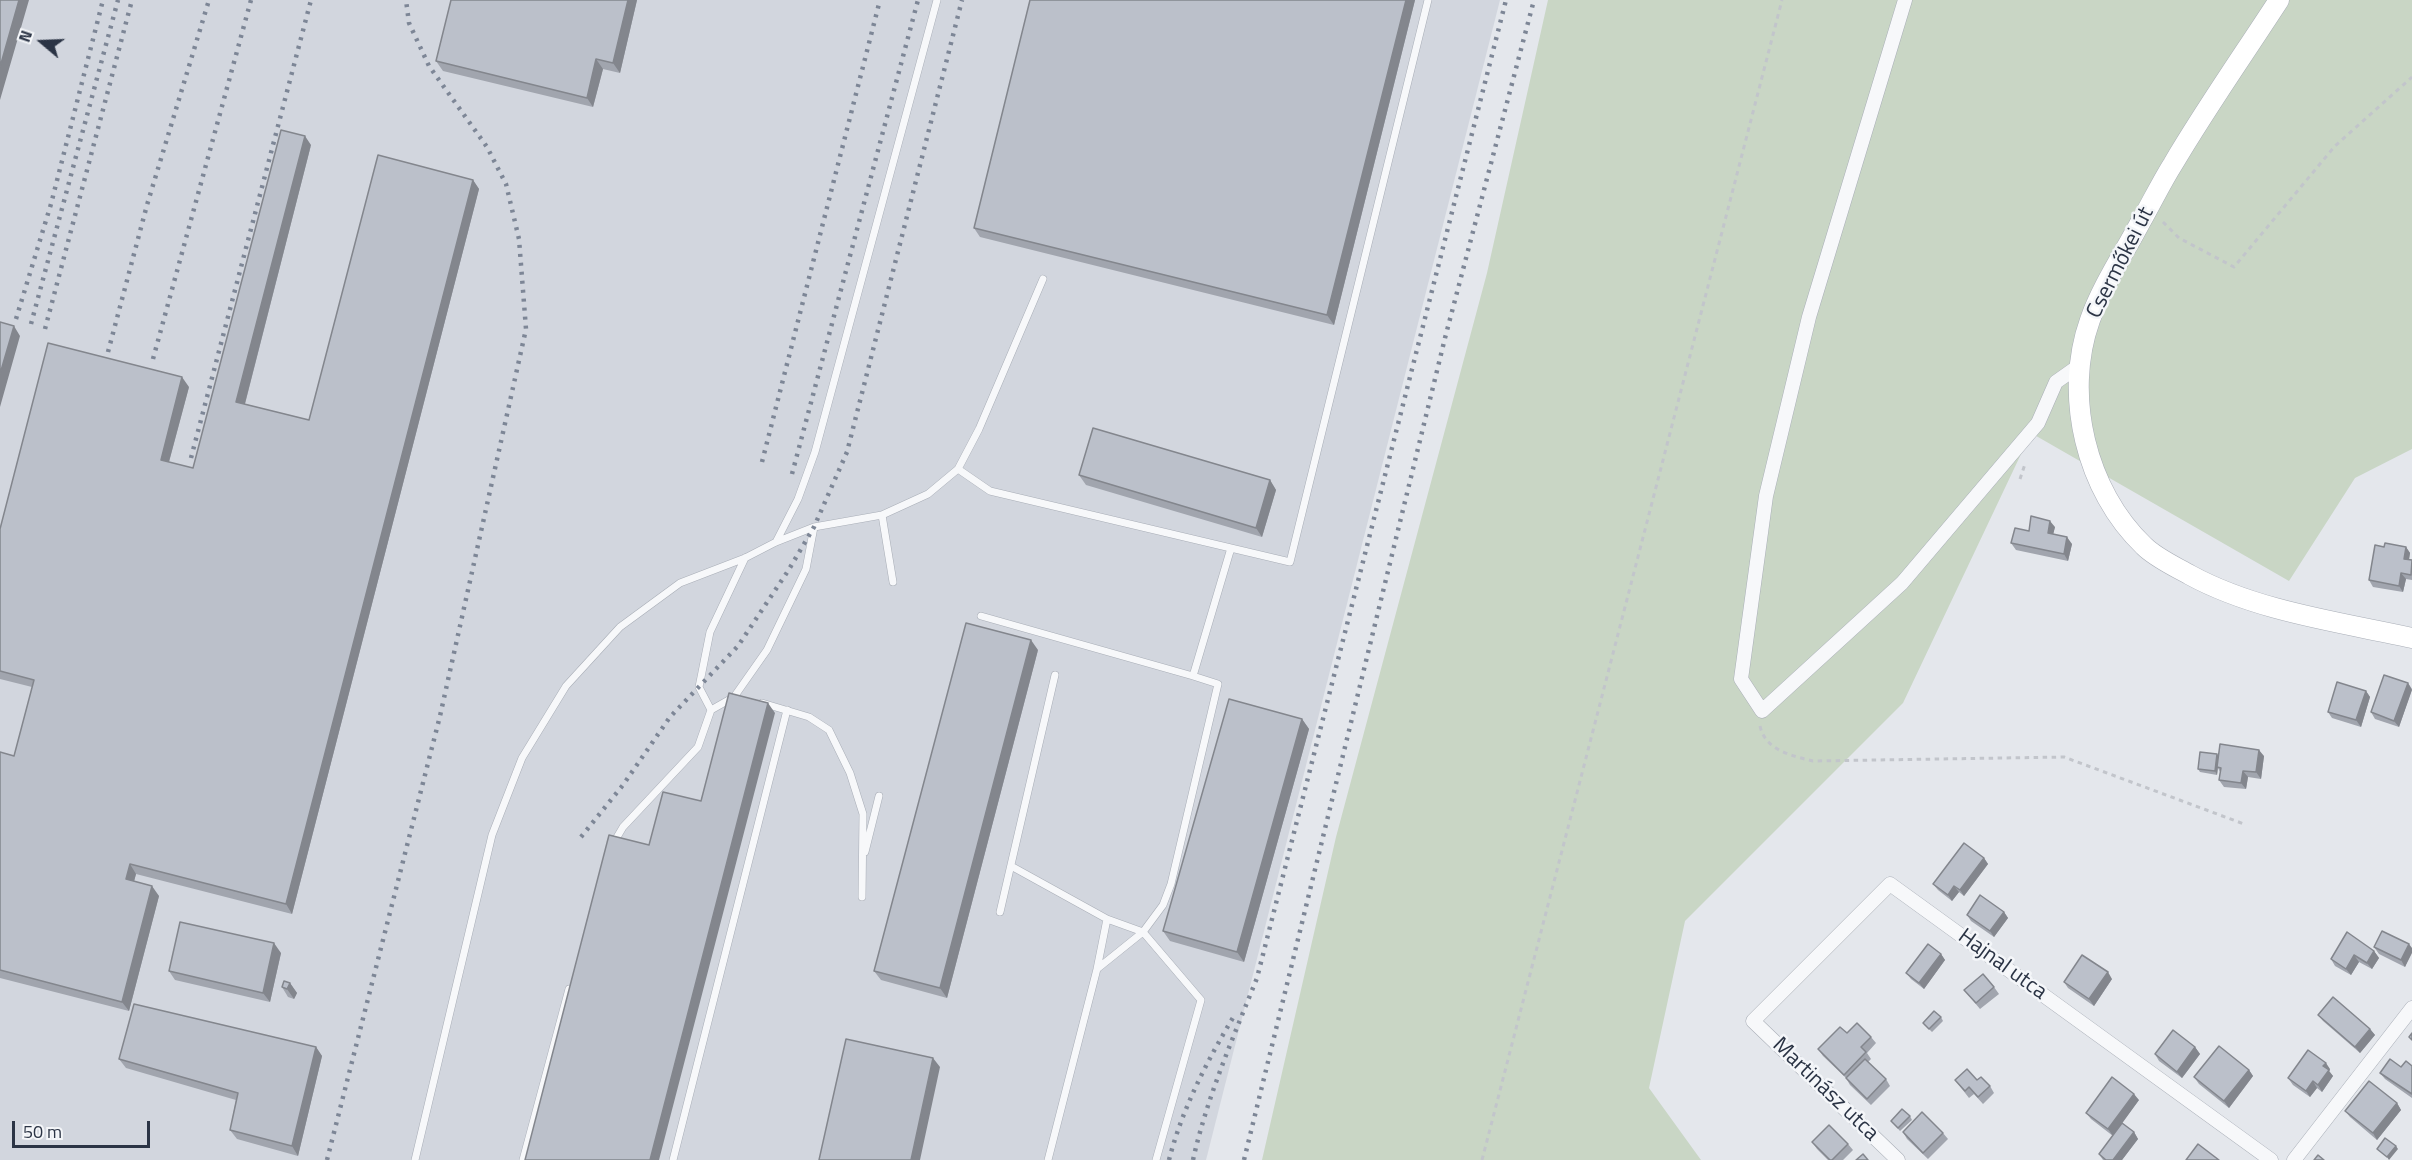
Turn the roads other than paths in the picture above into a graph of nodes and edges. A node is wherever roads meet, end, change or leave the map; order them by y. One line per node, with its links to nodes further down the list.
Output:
1 (937, 0): 10 (lane)
2 (1428, 0): 11 (lane)
3 (1905, 0): 6 (street)
4 (2279, 0): 6 (main road, Csermőkei út)
5 (1043, 279): 7 (lane)
6 (2080, 365): 15 (main road, Csermőkei út)
7 (958, 469): 8 (lane); 11 (lane)
8 (882, 515): 9 (lane); 13 (lane)
9 (814, 527): 10 (lane); 18 (lane)
10 (776, 542): 12 (lane)
11 (1231, 548): 17 (lane)
12 (745, 558): 21 (lane); 35 (lane)
13 (893, 582)
14 (981, 616): 17 (lane)
15 (2412, 639)
16 (1055, 675): 26 (lane)
17 (1193, 676): 30 (lane)
18 (734, 697): 19 (lane); 21 (lane)
19 (746, 698)
20 (756, 701): 22 (lane)
21 (711, 710): 24 (lane)
22 (788, 710): 25 (lane); 37 (lane)
23 (879, 796): 25 (lane)
24 (611, 847)
25 (862, 863): 27 (lane)
26 (1011, 866): 28 (lane); 29 (lane)
27 (862, 897)
28 (1000, 912)
29 (1107, 919): 30 (lane); 31 (lane)
30 (1143, 932): 31 (lane); 39 (lane)
31 (1097, 969): 38 (lane)
32 (572, 980): 36 (lane)
33 (2412, 1008): 42 (street)
34 (1752, 1021): 40 (street, Martinász utca); 41 (street, Hajnal utca)
35 (415, 1160)
36 (523, 1160)
37 (673, 1160)
38 (1048, 1160)
39 (1156, 1160)
40 (1898, 1160)
41 (2271, 1160)
42 (2294, 1160)

